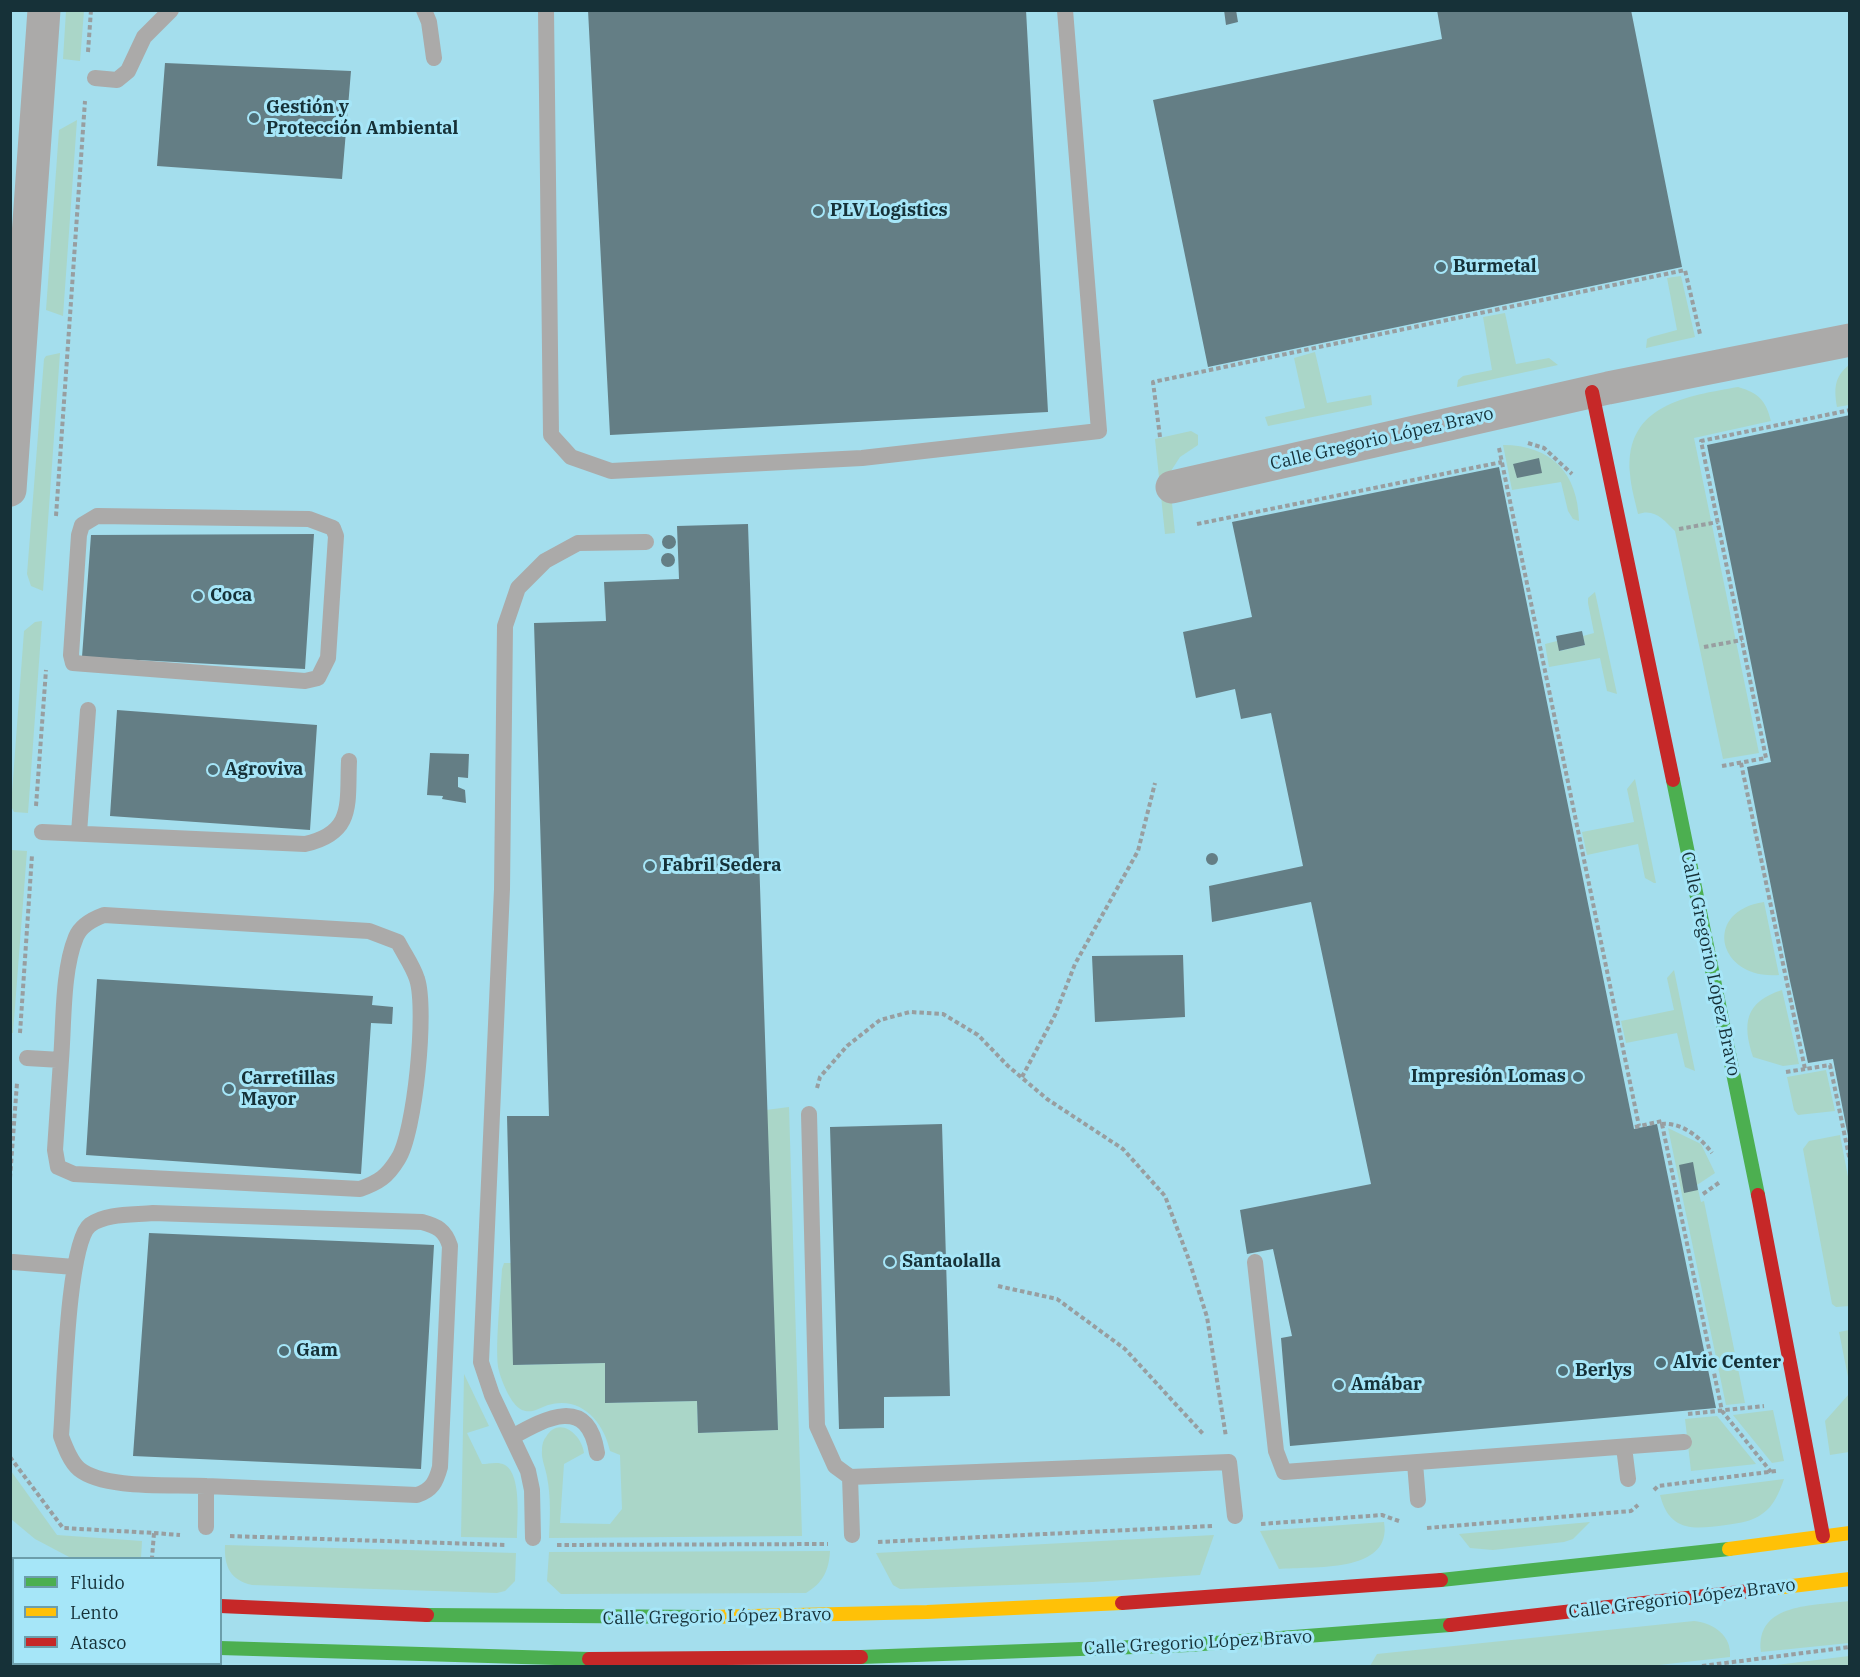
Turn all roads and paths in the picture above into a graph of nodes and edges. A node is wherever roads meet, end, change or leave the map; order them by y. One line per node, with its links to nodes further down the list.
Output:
1 (44, 10): 18 (street)
2 (171, 10): 7 (lane)
3 (424, 10): 6 (lane)
4 (546, 10): 5 (lane)
5 (1065, 10)
6 (434, 58)
7 (95, 78)
8 (1701, 339): 12 (path)
9 (1850, 340): 10 (street, Calle Gregorio López Bravo)
10 (1592, 392): 17 (street, Calle Gregorio López Bravo); 55 (main road, Calle Gregorio López Bravo)
11 (1850, 410): 19 (path)
12 (1160, 437)
13 (1498, 440): 15 (path)
14 (1519, 442): 16 (path)
15 (1502, 462): 20 (path); 39 (path)
16 (1575, 481)
17 (1172, 487)
18 (10, 490)
19 (1718, 522): 21 (path); 24 (path)
20 (1197, 524)
21 (1679, 530)
22 (646, 542): 48 (lane)
23 (66, 606): 23 (lane)
24 (1742, 640): 25 (path); 28 (path)
25 (1704, 647)
26 (88, 710): 32 (lane)
27 (349, 761): 32 (lane)
28 (1741, 763): 29 (path); 35 (path)
29 (1722, 766)
30 (1155, 783): 37 (path)
31 (42, 832): 32 (lane)
32 (79, 833)
33 (27, 1058): 34 (lane)
34 (61, 1060): 34 (lane)
35 (1805, 1069): 36 (path); 40 (path)
36 (1786, 1072)
37 (1022, 1077): 38 (path); 53 (path)
38 (809, 1114): 57 (lane)
39 (1662, 1124): 41 (path); 56 (path)
40 (1850, 1161)
41 (1717, 1162)
42 (1720, 1171): 43 (path)
43 (1703, 1194)
44 (13, 1262): 46 (lane)
45 (1255, 1262): 54 (lane)
46 (74, 1267): 59 (lane); 59 (lane)
47 (998, 1286): 53 (path)
48 (512, 1437): 51 (lane); 73 (lane)
49 (1684, 1442): 50 (lane)
50 (1624, 1447): 54 (lane); 58 (lane)
51 (597, 1453)
52 (10, 1456): 68 (path)
53 (1229, 1462): 57 (lane); 63 (lane)
54 (1415, 1463): 62 (lane)
55 (1811, 1466): 56 (path); 72 (main road, Calle Gregorio López Bravo)
56 (1771, 1472): 60 (path)
57 (850, 1477): 71 (lane)
58 (1628, 1479)
59 (206, 1486): 67 (lane)
60 (1651, 1492)
61 (1645, 1499): 66 (path)
62 (1418, 1500)
63 (1230, 1521): 74 (path)
64 (1401, 1521): 65 (path)
65 (1258, 1524)
66 (1420, 1528)
67 (212, 1531): 76 (path)
68 (154, 1533): 70 (path); 77 (path)
69 (1850, 1533): 72 (main road, Calle Gregorio López Bravo)
70 (185, 1535)
71 (852, 1535)
72 (1823, 1536): 79 (main road, Calle Gregorio López Bravo)
73 (539, 1542): 75 (path)
74 (874, 1543)
75 (830, 1544)
76 (516, 1546)
77 (152, 1557)
78 (1850, 1579): 81 (main road, Calle Gregorio López Bravo)
79 (222, 1606)
80 (1850, 1647): 82 (path)
81 (222, 1648)
82 (1702, 1666)

